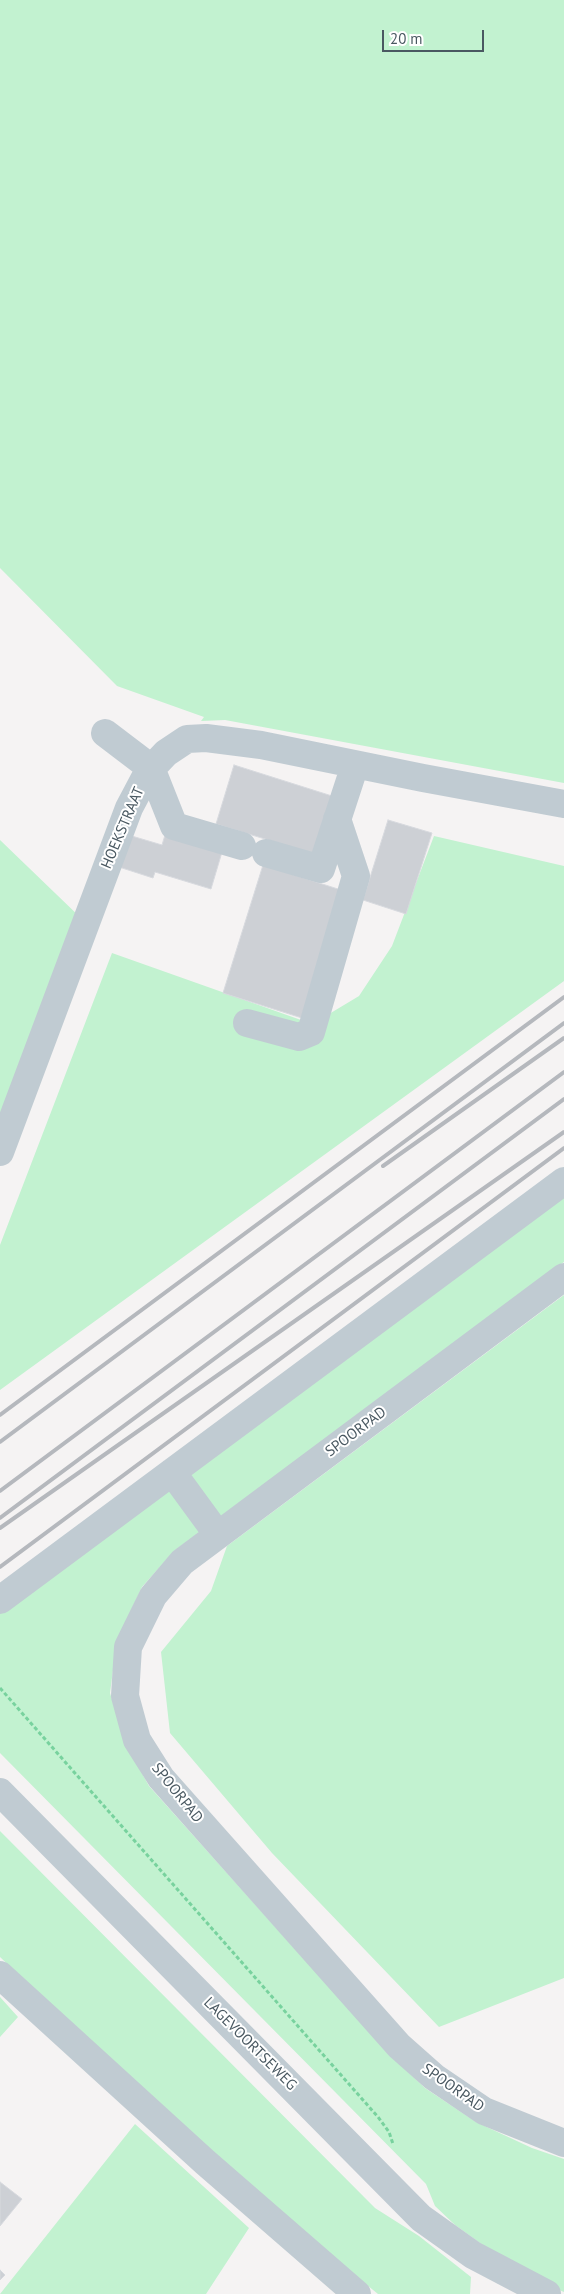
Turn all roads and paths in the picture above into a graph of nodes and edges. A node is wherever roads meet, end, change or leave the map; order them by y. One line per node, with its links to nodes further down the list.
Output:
1 (105, 733): 3 (street)
2 (355, 764): 3 (street, HOEKSTRAAT); 4 (street, HOEKSTRAAT); 5 (street)
3 (151, 768): 5 (street); 7 (street, HOEKSTRAAT)
4 (564, 804)
5 (337, 819): 6 (street)
6 (247, 1023)
7 (0, 1152)
8 (564, 1181): 10 (street)
9 (564, 1277): 11 (street, SPOORPAD)
10 (172, 1472): 11 (street); 12 (street)
11 (218, 1535): 16 (street, SPOORPAD)
12 (0, 1600)
13 (0, 1688): 17 (path)
14 (0, 1792): 17 (street, LAGEVOORTSEWEG)
15 (0, 1974): 19 (street)
16 (564, 2143)
17 (375, 2170): 18 (street, LAGEVOORTSEWEG)
18 (504, 2286): 20 (street, LAGEVOORTSEWEG)
19 (357, 2294)
20 (547, 2294)

